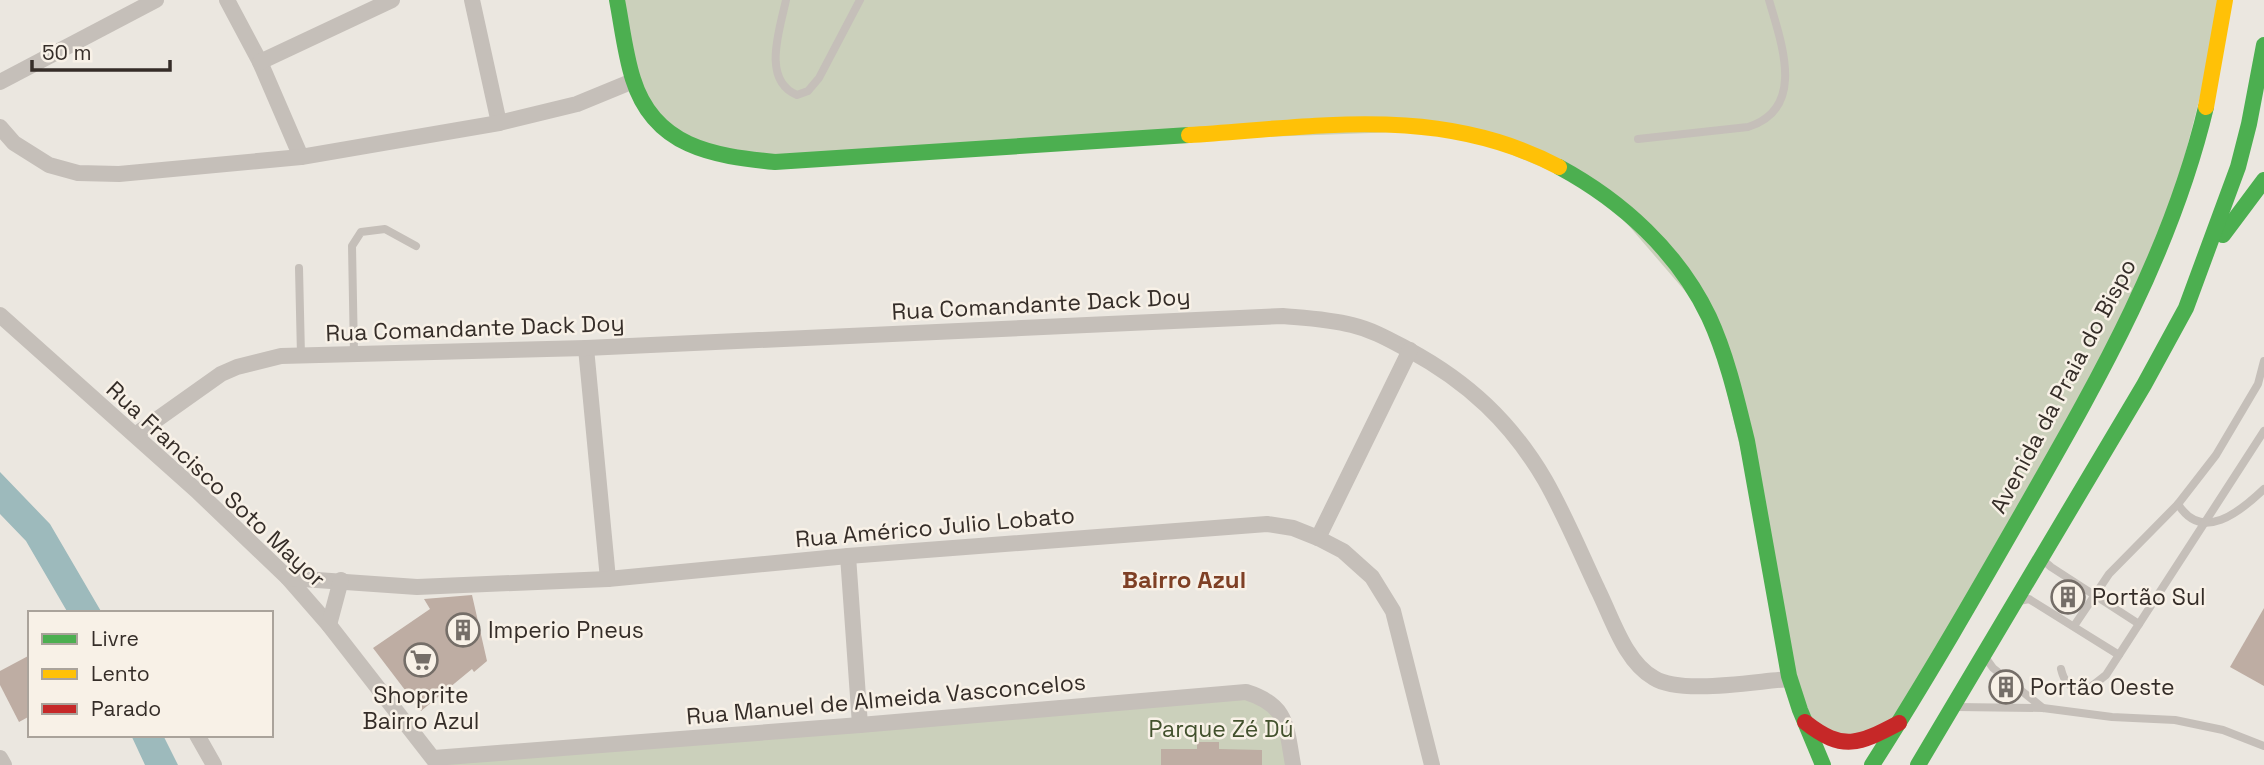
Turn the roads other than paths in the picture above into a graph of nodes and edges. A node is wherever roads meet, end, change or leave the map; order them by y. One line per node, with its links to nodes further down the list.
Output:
1 (156, 0): 13 (street)
2 (227, 0): 11 (street)
3 (392, 0): 11 (street)
4 (472, 0): 14 (street)
5 (617, 0): 12 (street)
6 (786, 0): 7 (lane)
7 (860, 0)
8 (1769, 0): 16 (lane)
9 (2225, 0): 52 (street, Avenida da Praia do Bispo)
10 (2264, 45): 20 (street)
11 (260, 62): 17 (street)
12 (633, 81): 14 (street); 48 (street)
13 (0, 82)
14 (499, 123): 17 (street)
15 (0, 127): 17 (street)
16 (1638, 139)
17 (301, 157)
18 (2264, 180): 20 (street)
19 (416, 246): 25 (lane)
20 (2204, 264): 36 (street)
21 (299, 268): 26 (lane)
22 (0, 315): 30 (street, Rua Francisco Soto Mayor)
23 (586, 348): 24 (street, Rua Comandante Dack Doy); 25 (street, Rua Comandante Dack Doy); 38 (street)
24 (1410, 351): 34 (street); 48 (street, Rua Comandante Dack Doy)
25 (354, 354): 26 (street, Rua Comandante Dack Doy)
26 (301, 356): 30 (street, Rua Comandante Dack Doy)
27 (2264, 360): 28 (lane)
28 (2261, 386): 32 (lane)
29 (2264, 431): 33 (lane)
30 (135, 435): 37 (street, Rua Francisco Soto Mayor)
31 (2264, 489): 33 (lane)
32 (2178, 504): 33 (lane); 40 (lane)
33 (2203, 524): 42 (lane)
34 (1318, 538): 35 (street, Rua Américo Julio Lobato); 62 (street, Rua Américo Julio Lobato)
35 (848, 556): 38 (street, Rua Américo Julio Lobato); 53 (street)
36 (2041, 558): 40 (lane); 41 (street)
37 (288, 578): 39 (street, Rua Américo Julio Lobato); 43 (street, Rua Francisco Soto Mayor)
38 (608, 579): 39 (street, Rua Américo Julio Lobato)
39 (341, 580): 43 (street)
40 (2094, 596): 42 (lane); 44 (lane)
41 (2016, 601): 44 (lane); 46 (street)
42 (2139, 624): 45 (lane)
43 (329, 625): 58 (street, Rua Francisco Soto Mayor)
44 (2074, 626): 45 (lane)
45 (2119, 655): 47 (lane)
46 (1984, 656): 49 (street); 50 (lane)
47 (2061, 669)
48 (1790, 679): 51 (street)
49 (1954, 707): 50 (lane); 65 (street)
50 (2043, 708): 55 (lane)
51 (1805, 722): 52 (street); 63 (street)
52 (1899, 723): 56 (street, Avenida da Praia do Bispo)
53 (860, 725): 58 (street, Rua Manuel de Almeida Vasconcelos); 61 (street, Rua Manuel de Almeida Vasconcelos)
54 (198, 737): 60 (street)
55 (2264, 746)
56 (1885, 757): 64 (street, Avenida da Praia do Bispo)
57 (0, 758): 59 (street)
58 (436, 762)
59 (4, 765)
60 (215, 765)
61 (1293, 765)
62 (1432, 765)
63 (1823, 765)
64 (1872, 765)
65 (1918, 765)

